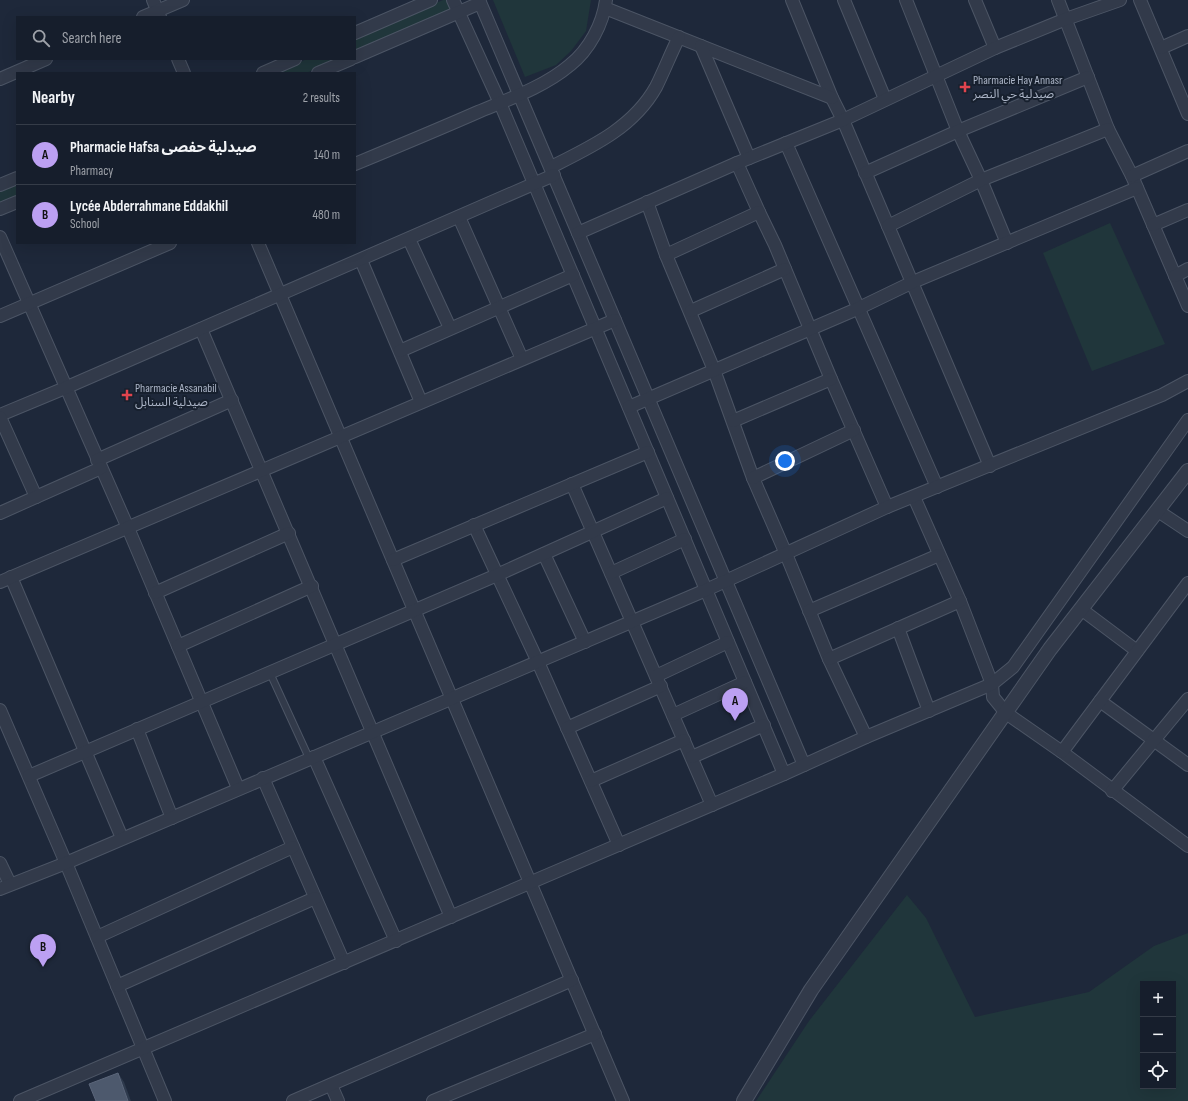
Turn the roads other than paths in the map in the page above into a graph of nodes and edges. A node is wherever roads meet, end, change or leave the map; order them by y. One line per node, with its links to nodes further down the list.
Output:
1 (184, 0): 13 (street)
2 (431, 0): 17 (street)
3 (453, 0): 14 (street)
4 (792, 0): 38 (street)
5 (844, 0): 39 (street)
6 (906, 0): 33 (street)
7 (975, 0): 21 (street)
8 (1058, 0): 16 (street)
9 (1120, 0): 16 (street)
10 (1140, 0): 22 (street)
11 (479, 2): 14 (street); 36 (street)
12 (605, 4): 19 (street); 36 (street)
13 (157, 9): 15 (street)
14 (458, 13): 23 (street); 40 (street)
15 (145, 16)
16 (1066, 19): 21 (street); 34 (street)
17 (356, 33)
18 (1188, 36): 22 (street)
19 (679, 37): 20 (street); 50 (street)
20 (701, 46): 38 (street); 47 (street)
21 (995, 48): 33 (street)
22 (1161, 48): 37 (street)
23 (356, 57)
24 (44, 60): 28 (street)
25 (178, 60): 30 (street)
26 (293, 60): 31 (street)
27 (349, 60): 32 (street)
28 (16, 72)
29 (16, 72): 35 (street)
30 (184, 72)
31 (265, 72)
32 (320, 72)
33 (936, 76): 39 (street); 44 (street)
34 (1088, 76): 43 (street); 44 (street)
35 (0, 79)
36 (520, 94): 40 (street); 50 (street)
37 (1184, 94): 41 (street)
38 (832, 98): 42 (street)
39 (885, 99): 42 (street)
40 (500, 103): 49 (street); 55 (street)
41 (1188, 114)
42 (843, 120): 45 (street); 51 (street)
43 (1108, 129): 52 (street); 54 (street)
44 (958, 131): 51 (street); 54 (street)
45 (786, 143): 47 (street); 83 (street)
46 (1188, 151): 52 (street)
47 (749, 158): 48 (street)
48 (737, 163): 59 (street); 62 (street)
49 (356, 164)
50 (552, 171): 55 (street); 66 (street)
51 (865, 174): 65 (street)
52 (1132, 176): 57 (street)
53 (16, 178): 56 (street)
54 (981, 180): 65 (street); 69 (street)
55 (534, 184): 63 (street); 76 (street)
56 (0, 185)
57 (1137, 188): 64 (street); 69 (street)
58 (16, 202): 60 (street)
59 (647, 202): 66 (street); 72 (street)
60 (0, 209)
61 (1188, 210): 64 (street)
62 (759, 212): 72 (street); 74 (street)
63 (459, 217): 68 (street); 82 (street)
64 (1153, 225): 77 (street)
65 (888, 226): 78 (street)
66 (578, 233): 86 (street)
67 (0, 237): 80 (street)
68 (409, 239): 73 (street); 87 (street)
69 (1007, 243): 78 (street)
70 (168, 244): 80 (street)
71 (258, 244): 79 (street)
72 (666, 255): 84 (street)
73 (362, 260): 79 (street); 91 (street)
74 (785, 269): 84 (street); 90 (street)
75 (1188, 269): 77 (street)
76 (573, 275): 82 (street); 88 (street)
77 (1175, 276): 81 (street)
78 (913, 282): 83 (street); 108 (street)
79 (280, 295): 89 (street); 105 (street)
80 (29, 304): 85 (street); 96 (street)
81 (1188, 306)
82 (499, 307): 87 (street); 92 (street)
83 (857, 309): 90 (street); 113 (street)
84 (691, 311): 93 (street)
85 (0, 316)
86 (615, 320): 88 (street); 97 (street)
87 (450, 328): 91 (street)
88 (595, 328): 92 (street); 100 (street)
89 (201, 329): 96 (street); 98 (street)
90 (810, 329): 93 (street); 94 (street)
91 (400, 350): 99 (street)
92 (522, 359): 99 (street)
93 (714, 370): 97 (street); 103 (street)
94 (831, 379): 103 (street); 104 (street)
95 (1188, 381): 108 (street)
96 (65, 388): 101 (street); 107 (street)
97 (648, 399): 100 (street); 133 (street)
98 (232, 400): 107 (street); 109 (street)
99 (421, 402): 105 (street)
100 (628, 407): 106 (street)
101 (0, 416): 114 (street)
102 (1188, 420): 154 (street)
103 (733, 421): 111 (street)
104 (854, 430): 111 (street); 117 (street)
105 (340, 436): 109 (street); 129 (street)
106 (648, 452): 112 (street); 116 (street)
107 (99, 464): 114 (street); 121 (street)
108 (990, 466): 113 (street)
109 (262, 469): 121 (street); 124 (street)
110 (1188, 471): 118 (street)
111 (753, 478): 127 (street)
112 (572, 484): 120 (street); 122 (street)
113 (937, 487): 115 (street)
114 (36, 497): 119 (street)
115 (914, 497): 117 (street); 128 (street)
116 (667, 498): 122 (street); 125 (street)
117 (887, 508): 127 (street)
118 (1158, 511): 123 (street); 139 (street)
119 (0, 512)
120 (474, 525): 129 (street); 131 (street)
121 (128, 528): 132 (street); 137 (street)
122 (593, 532): 126 (street); 130 (street)
123 (1188, 532)
124 (289, 533): 135 (street); 137 (street)
125 (684, 539): 130 (street); 136 (street)
126 (544, 554): 131 (street); 144 (street)
127 (786, 554): 133 (street); 141 (street)
128 (939, 554): 138 (street); 141 (street)
129 (393, 560): 140 (street)
130 (611, 573): 142 (street)
131 (497, 575): 140 (street); 150 (street)
132 (5, 579): 171 (street)
133 (724, 581): 136 (street); 175 (street)
134 (1188, 583): 148 (street)
135 (312, 586): 146 (street); 147 (street)
136 (706, 590): 142 (street); 145 (street)
137 (155, 593): 147 (street)
138 (960, 601): 143 (street); 154 (street)
139 (1081, 609): 148 (street); 161 (street)
140 (415, 611): 146 (street); 155 (street)
141 (809, 611): 149 (street)
142 (632, 621): 144 (street); 152 (street)
143 (898, 628): 149 (street); 160 (street)
144 (585, 642): 150 (street)
145 (728, 642): 152 (street); 153 (street)
146 (337, 644): 151 (street); 166 (street)
147 (178, 646): 158 (street)
148 (1137, 651): 157 (street)
149 (829, 659): 168 (street)
150 (538, 662): 155 (street); 164 (street)
151 (270, 673): 158 (street); 174 (lane)
152 (658, 681): 162 (street); 164 (street)
153 (745, 682): 162 (street); 163 (street)
154 (992, 684): 160 (street); 161 (street)
155 (451, 697): 166 (street); 191 (street)
156 (1188, 699): 170 (street)
157 (1100, 701): 170 (street); 172 (street)
158 (202, 702): 165 (street); 181 (street)
159 (0, 710): 167 (street)
160 (929, 711): 168 (street)
161 (1006, 713): 172 (street); 209 (street)
162 (673, 715): 169 (street)
163 (764, 725): 173 (street); 177 (street)
164 (568, 728): 180 (street)
165 (137, 729): 171 (street); 184 (street)
166 (374, 732): 174 (street); 194 (street)
167 (5, 734): 178 (street)
168 (866, 737): 175 (street)
169 (684, 740): 173 (street); 180 (street)
170 (1154, 741): 176 (street); 182 (street)
171 (85, 751): 178 (street); 185 (street)
172 (1062, 752): 182 (street)
173 (692, 757): 183 (street)
174 (311, 758): 179 (street); 196 (street)
175 (804, 765): 177 (street)
176 (1188, 765)
177 (784, 774): 183 (street)
178 (29, 776): 190 (street)
179 (263, 778): 181 (street); 188 (street)
180 (591, 781): 186 (street)
181 (238, 788): 184 (street)
182 (1112, 791): 187 (street)
183 (712, 805): 186 (street)
184 (172, 818): 185 (street)
185 (122, 838): 190 (street)
186 (619, 844): 191 (street)
187 (1188, 846)
188 (293, 847): 193 (street); 195 (street)
189 (0, 863): 192 (street)
190 (66, 863): 192 (street); 195 (street)
191 (530, 883): 194 (street); 198 (street)
192 (5, 887)
193 (315, 898): 197 (street); 199 (street)
194 (451, 917): 196 (street)
195 (97, 937): 199 (street)
196 (396, 941): 197 (street)
197 (344, 963): 201 (street)
198 (572, 980): 200 (street); 202 (street)
199 (117, 986): 201 (street)
200 (594, 1034): 207 (street); 208 (street)
201 (143, 1049): 203 (street); 204 (street)
202 (331, 1085): 205 (street); 206 (street)
203 (20, 1101)
204 (165, 1101)
205 (293, 1101)
206 (338, 1101)
207 (433, 1101)
208 (623, 1101)
209 (744, 1101)

